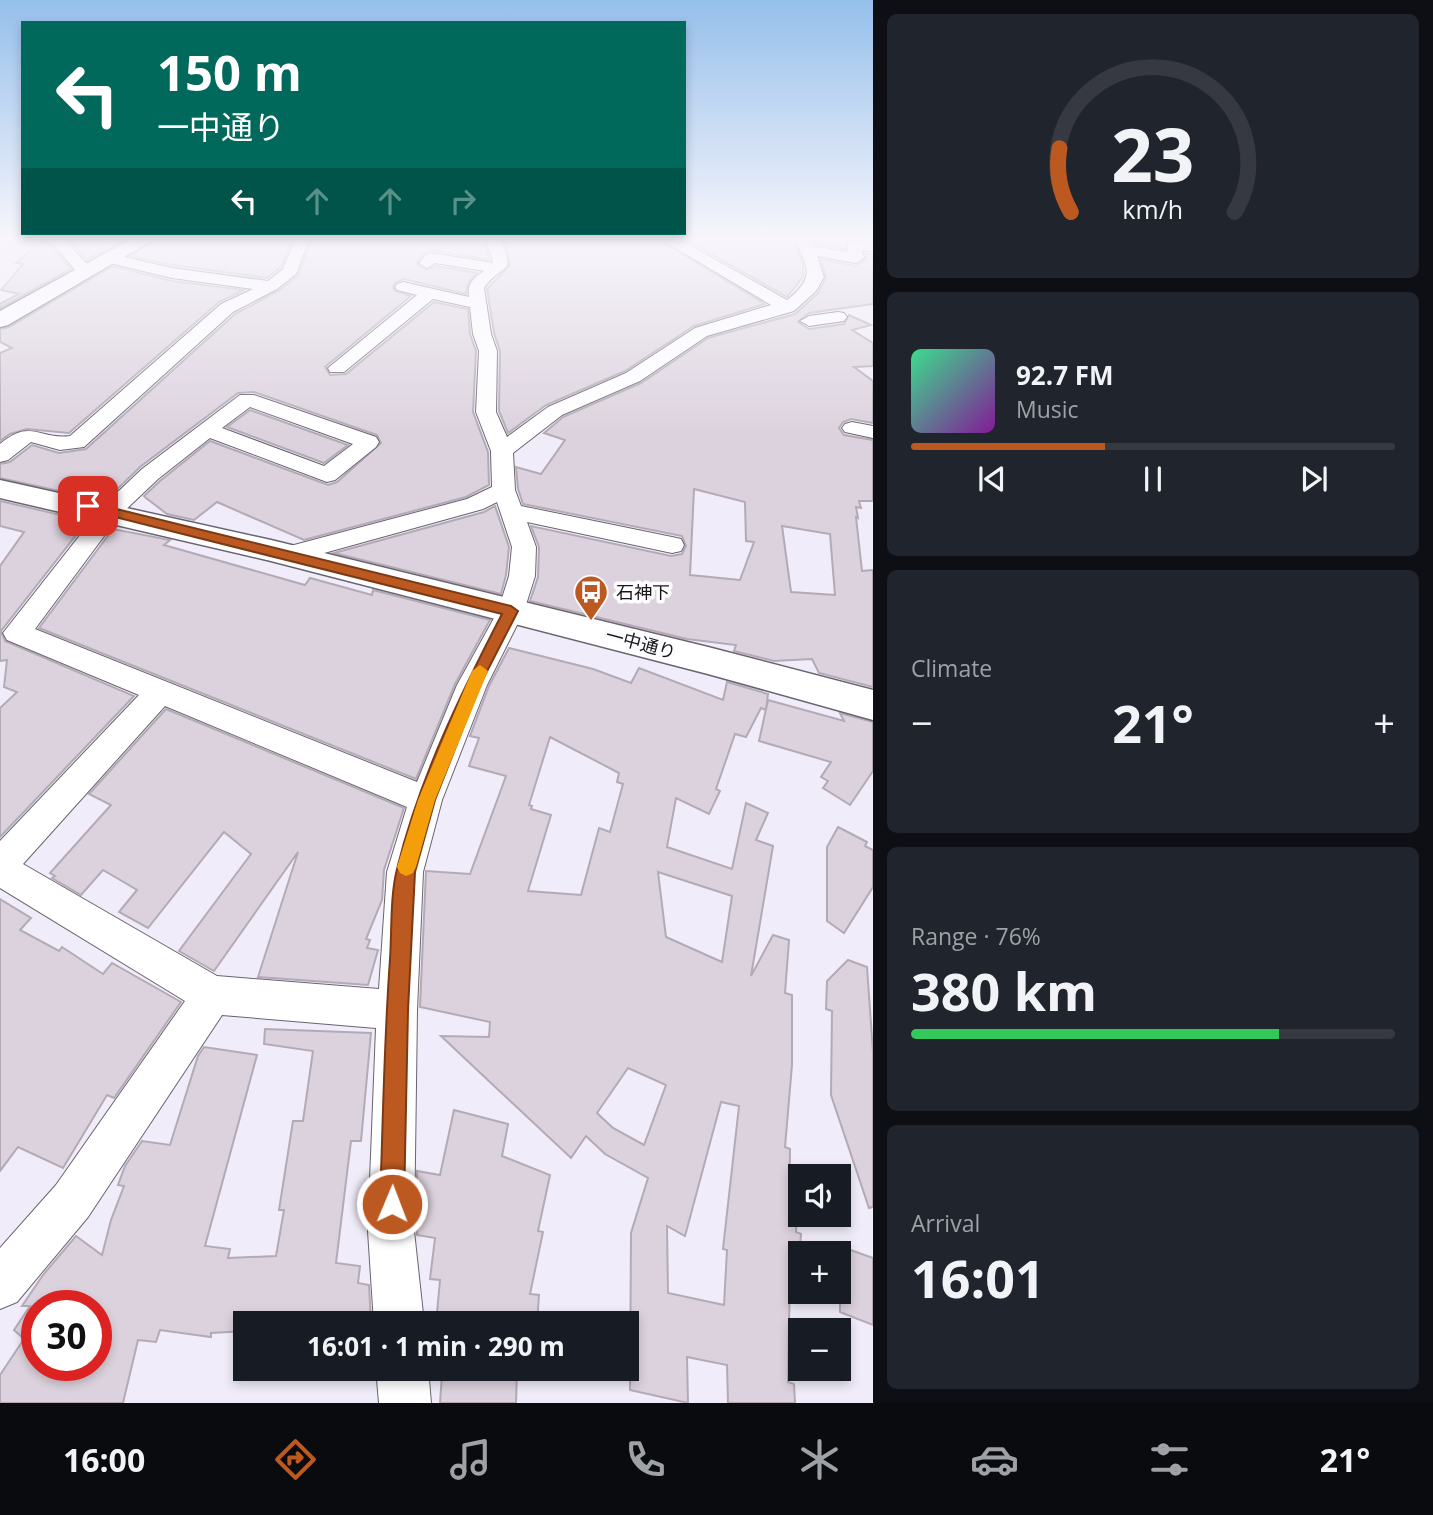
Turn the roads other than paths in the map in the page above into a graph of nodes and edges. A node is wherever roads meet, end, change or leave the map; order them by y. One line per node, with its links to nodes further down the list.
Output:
1 (31, 302): 10 (street)
2 (238, 302): 15 (street)
3 (418, 302): 12 (street)
4 (471, 302): 7 (street)
5 (780, 302): 8 (street)
6 (793, 302): 8 (street)
7 (478, 304): 14 (street)
8 (788, 307): 14 (street)
9 (838, 317): 11 (street)
10 (0, 320)
11 (808, 321)
12 (337, 368)
13 (207, 430): 13 (street); 18 (street)
14 (502, 451): 17 (street)
15 (0, 455)
16 (0, 488): 18 (street, 一中通り)
17 (507, 500): 19 (street); 20 (street); 21 (street)
18 (111, 511): 20 (street, 一中通り); 22 (street)
19 (672, 545)
20 (288, 555): 21 (street, 一中通り)
21 (511, 611): 23 (street, 一中通り); 24 (street)
22 (162, 690): 24 (street); 25 (street)
23 (873, 705)
24 (426, 800): 27 (street)
25 (0, 867): 26 (street)
26 (212, 996): 27 (street); 28 (street)
27 (397, 1010): 29 (street)
28 (0, 1285)
29 (398, 1311)
30 (403, 1381): 31 (street)
31 (405, 1403)

